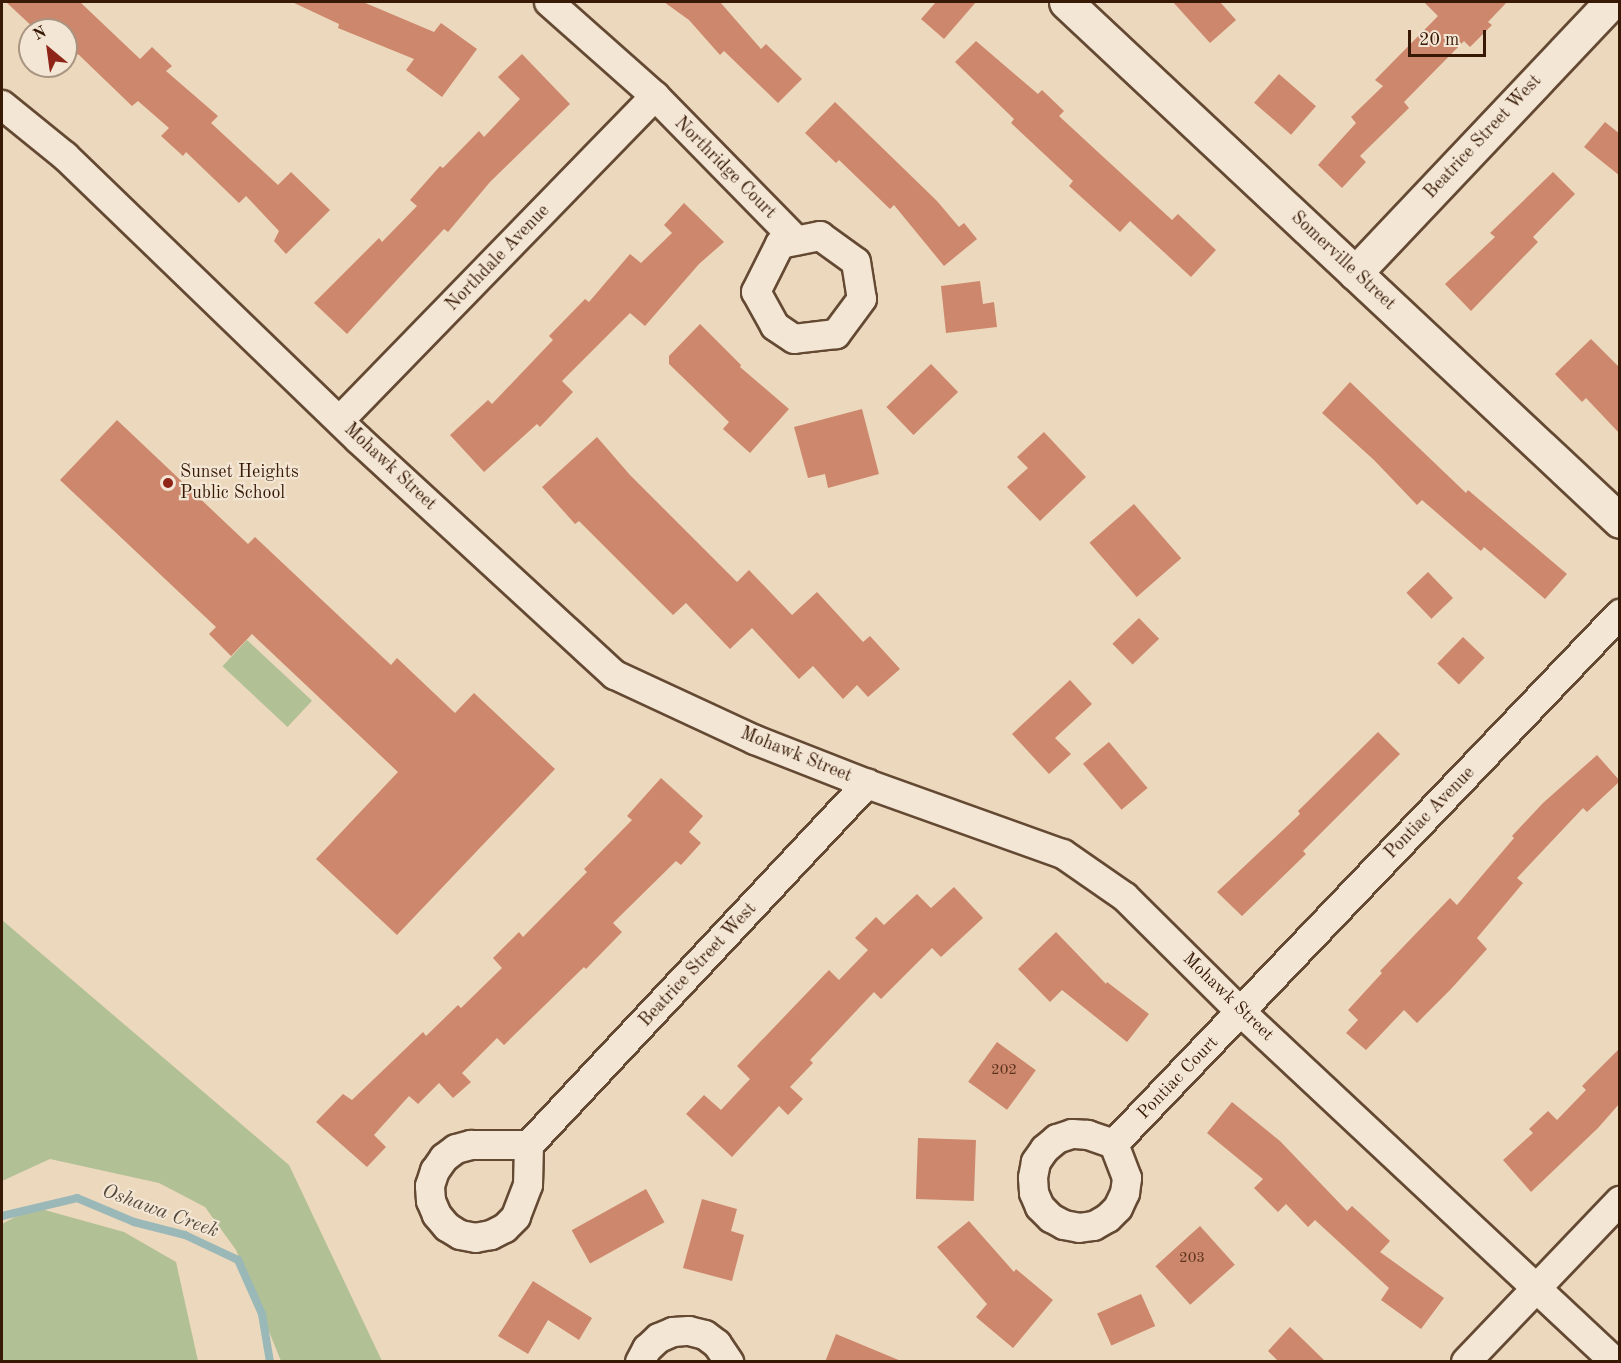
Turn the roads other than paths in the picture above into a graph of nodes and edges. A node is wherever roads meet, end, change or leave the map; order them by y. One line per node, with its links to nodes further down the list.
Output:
1 (549, 2): 4 (street, Northridge Court)
2 (1066, 2): 7 (street, Somerville Street)
3 (1611, 2): 7 (street, Beatrice Street West)
4 (655, 96): 6 (street, Northridge Court); 8 (street, Northdale Avenue)
5 (2, 105): 8 (street, Mohawk Street)
6 (796, 240)
7 (1355, 273): 9 (street, Somerville Street)
8 (340, 420): 11 (street, Mohawk Street)
9 (1620, 521)
10 (1620, 614): 12 (street, Pontiac Avenue)
11 (867, 784): 12 (street, Mohawk Street); 14 (street, Beatrice Street West)
12 (1242, 1012): 13 (street, Pontiac Court); 16 (street, Mohawk Street)
13 (1114, 1144)
14 (529, 1145)
15 (1620, 1200): 16 (street)
16 (1536, 1288): 19 (street); 20 (street, Mohawk Street)
17 (640, 1362): 18 (street)
18 (729, 1362)
19 (1466, 1362)
20 (1615, 1362)

